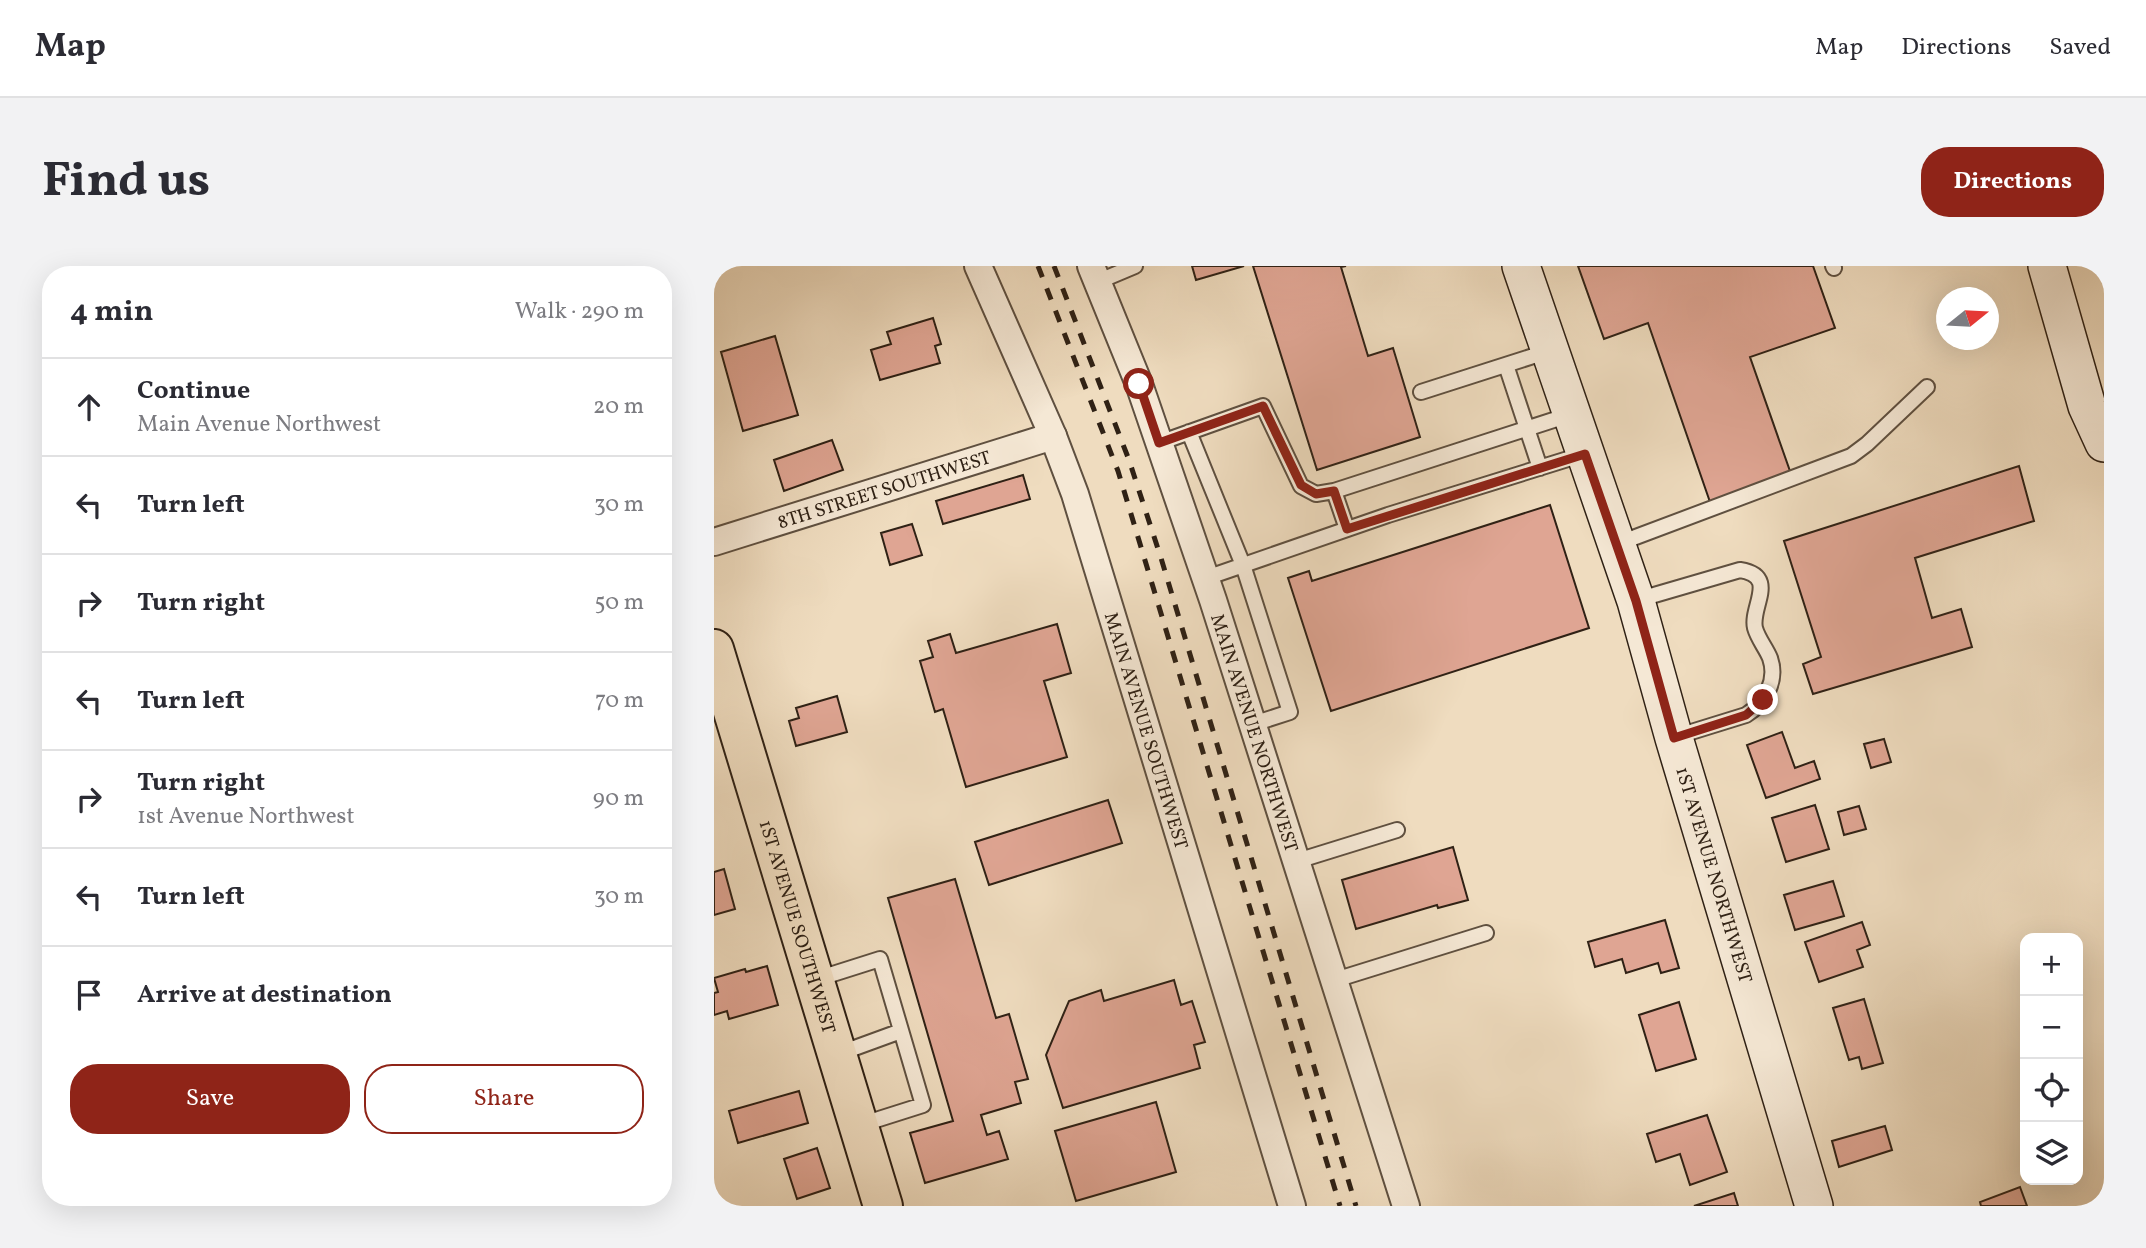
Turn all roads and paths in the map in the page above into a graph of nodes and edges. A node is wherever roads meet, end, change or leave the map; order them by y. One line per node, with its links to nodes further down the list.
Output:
1 (978, 266): 13 (street, MAIN AVENUE SOUTHWEST)
2 (1135, 266): 5 (lane)
3 (1521, 266): 6 (street, 1ST AVENUE NORTHWEST)
4 (2047, 266): 15 (street)
5 (1094, 274): 14 (street, MAIN AVENUE NORTHWEST)
6 (1550, 350): 7 (lane); 10 (street, 1ST AVENUE NORTHWEST)
7 (1506, 365): 9 (lane); 11 (lane)
8 (1927, 387): 21 (lane)
9 (1420, 392)
10 (1572, 414): 11 (lane); 16 (street, 1ST AVENUE NORTHWEST)
11 (1527, 429): 17 (lane); 18 (lane)
12 (1189, 432): 14 (lane); 18 (lane); 22 (lane)
13 (1053, 436): 20 (street, 8TH STREET SOUTHWEST); 37 (street, MAIN AVENUE SOUTHWEST)
14 (1159, 443): 23 (street, MAIN AVENUE NORTHWEST)
15 (2104, 443)
16 (1585, 454): 17 (lane); 21 (street, 1ST AVENUE NORTHWEST)
17 (1540, 468): 19 (lane)
18 (1334, 491): 19 (lane)
19 (1347, 529): 22 (lane)
20 (714, 542)
21 (1616, 544): 24 (street, 1ST AVENUE NORTHWEST)
22 (1242, 565): 23 (lane); 26 (lane)
23 (1206, 578): 26 (street, MAIN AVENUE NORTHWEST)
24 (1636, 601): 27 (street, 1ST AVENUE NORTHWEST); 27 (lane)
25 (714, 649): 32 (main road, 1ST AVENUE SOUTHWEST)
26 (1253, 724): 29 (street, MAIN AVENUE NORTHWEST)
27 (1674, 738): 39 (street, 1ST AVENUE NORTHWEST)
28 (1397, 830): 29 (lane)
29 (1297, 861): 31 (street, MAIN AVENUE NORTHWEST)
30 (1486, 933): 31 (lane)
31 (1335, 979): 38 (street, MAIN AVENUE NORTHWEST)
32 (814, 980): 33 (lane); 34 (main road, 1ST AVENUE SOUTHWEST)
33 (901, 1031): 34 (lane); 35 (lane)
34 (837, 1054): 35 (main road, 1ST AVENUE SOUTHWEST)
35 (859, 1125): 36 (main road, 1ST AVENUE SOUTHWEST)
36 (883, 1206)
37 (1292, 1206)
38 (1406, 1206)
39 (1814, 1206)

